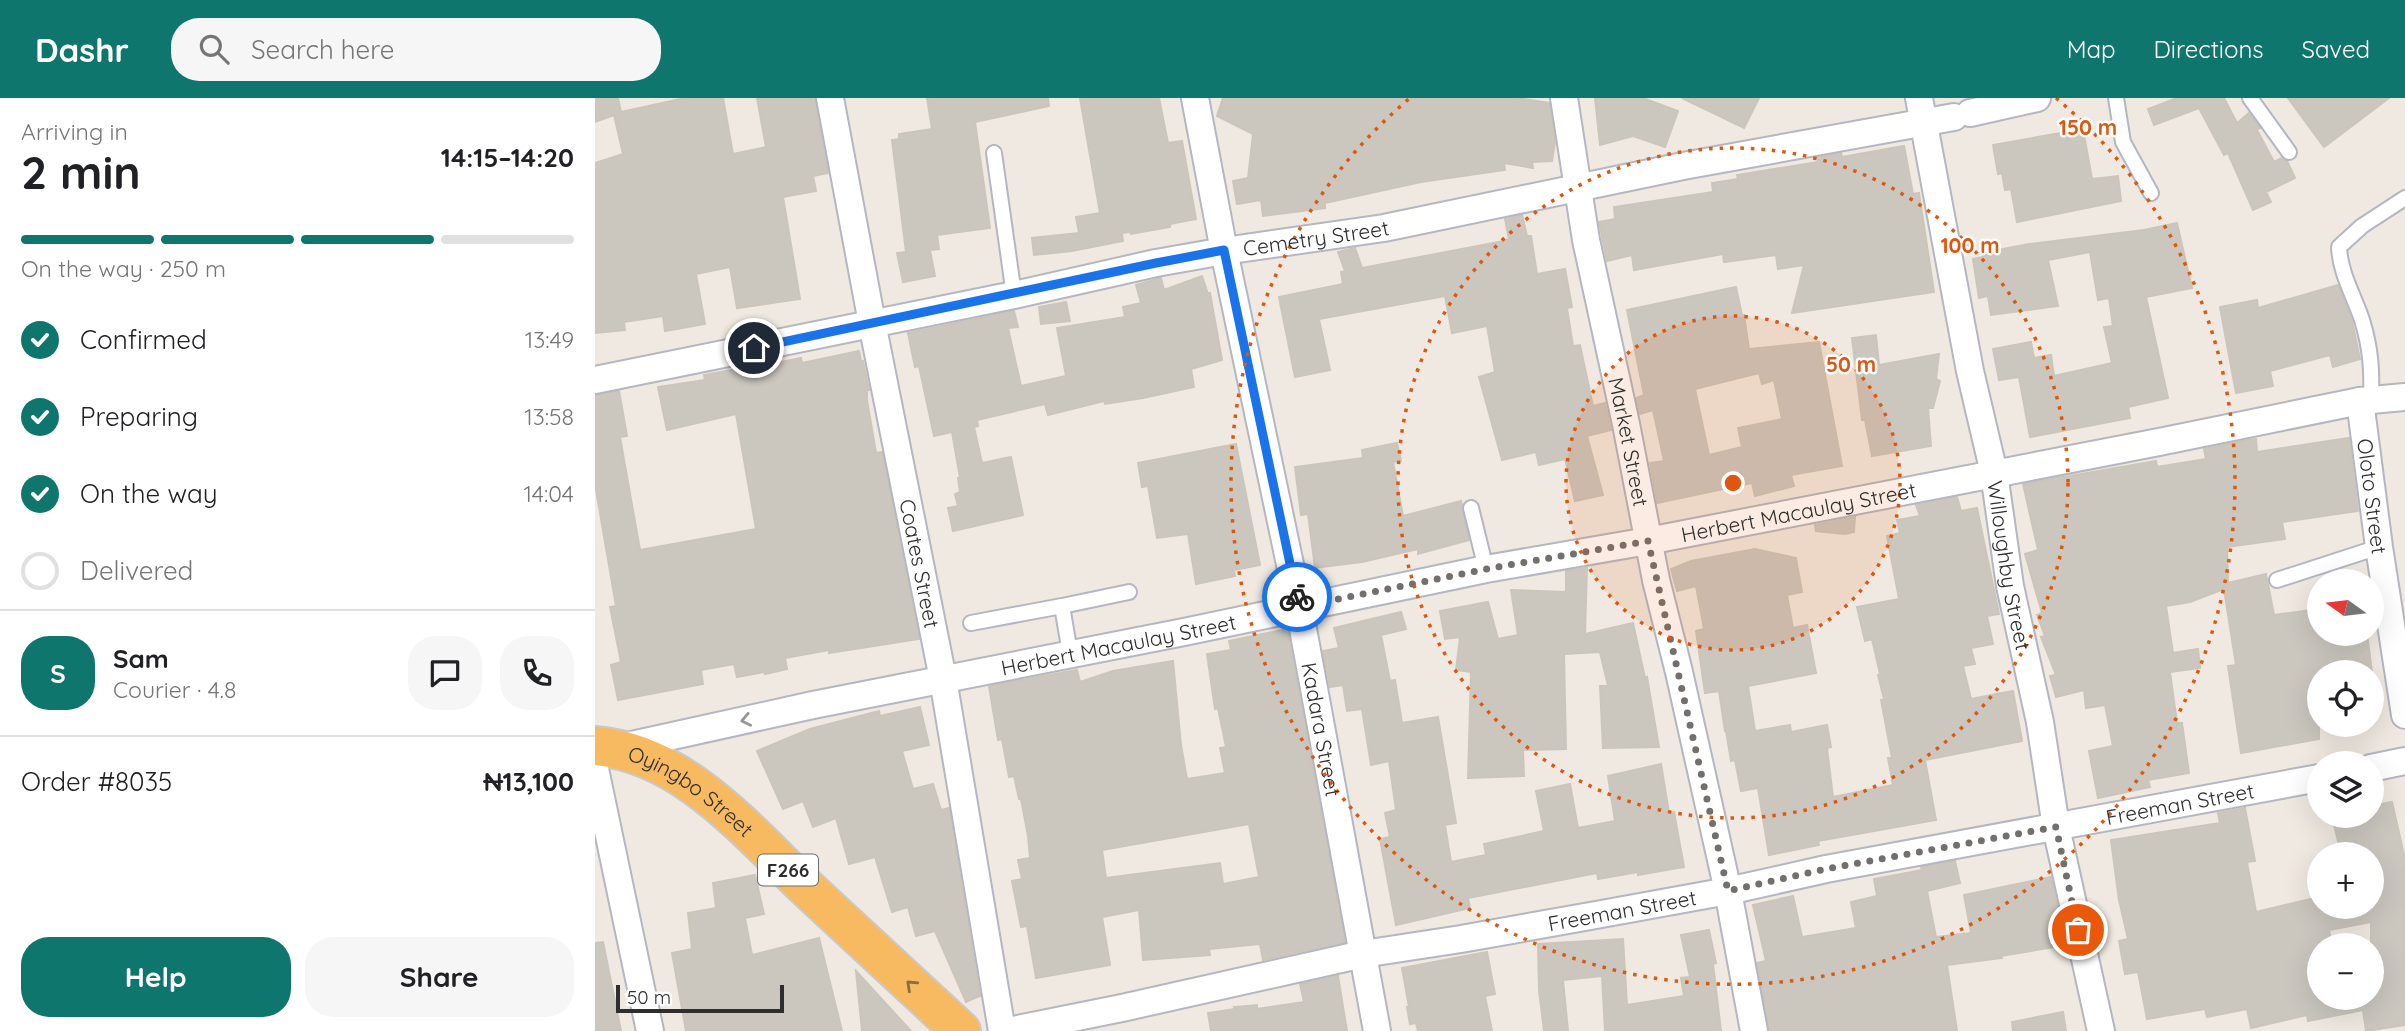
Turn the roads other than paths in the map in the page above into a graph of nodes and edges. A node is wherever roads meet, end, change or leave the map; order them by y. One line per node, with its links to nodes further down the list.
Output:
1 (830, 98): 15 (street, Coates Street)
2 (1195, 98): 13 (street, Kadara Street)
3 (1564, 98): 10 (street, Market Street)
4 (2037, 98): 7 (street, Cemetry Street)
5 (2116, 98): 11 (lane)
6 (2250, 98): 8 (lane)
7 (1922, 110): 10 (street, Cemetry Street); 19 (street, Willoughby Street)
8 (2289, 152)
9 (994, 153): 14 (lane)
10 (1578, 187): 13 (street, Cemetry Street); 21 (street, Market Street)
11 (2151, 192)
12 (2405, 198): 18 (lane)
13 (1224, 250): 14 (street, Cemetry Street); 27 (street, Kadara Street)
14 (1013, 295): 15 (street, Cemetry Street)
15 (872, 323): 16 (street, Cemetry Street); 30 (street, Coates Street)
16 (595, 380)
17 (2405, 397): 18 (street, Herbert Macaulay Street)
18 (2365, 401): 19 (street, Herbert Macaulay Street); 22 (street, Oloto Street)
19 (1994, 473): 21 (street, Herbert Macaulay Street); 36 (street, Willoughby Street)
20 (1471, 508): 23 (lane)
21 (1648, 541): 23 (street, Herbert Macaulay Street); 37 (street, Market Street)
22 (2379, 547): 24 (lane); 31 (street, Oloto Street)
23 (1486, 569): 27 (street, Herbert Macaulay Street)
24 (2277, 580)
25 (1129, 592): 26 (lane)
26 (1062, 606): 28 (lane); 29 (lane)
27 (1299, 607): 29 (street, Herbert Macaulay Street); 38 (street, Kadara Street)
28 (971, 623)
29 (1070, 653): 30 (street, Herbert Macaulay Street)
30 (943, 679): 32 (street, Herbert Macaulay Street, one-way to 32); 41 (street, Coates Street)
31 (2405, 715)
32 (603, 754): 39 (street); 40 (highway, Oyingbo Street / F266, one-way to 32)
33 (2405, 761): 34 (street)
34 (2384, 765)
35 (2307, 780): 36 (street, Freeman Street)
36 (2056, 827): 37 (street, Freeman Street); 45 (street, Willoughby Street)
37 (1728, 891): 38 (street, Freeman Street); 44 (street, Market Street)
38 (1363, 954): 42 (street, Freeman Street); 43 (street, Kadara Street)
39 (650, 1031)
40 (961, 1031)
41 (1002, 1031)
42 (1008, 1031)
43 (1377, 1031)
44 (1753, 1031)
45 (2101, 1031)

